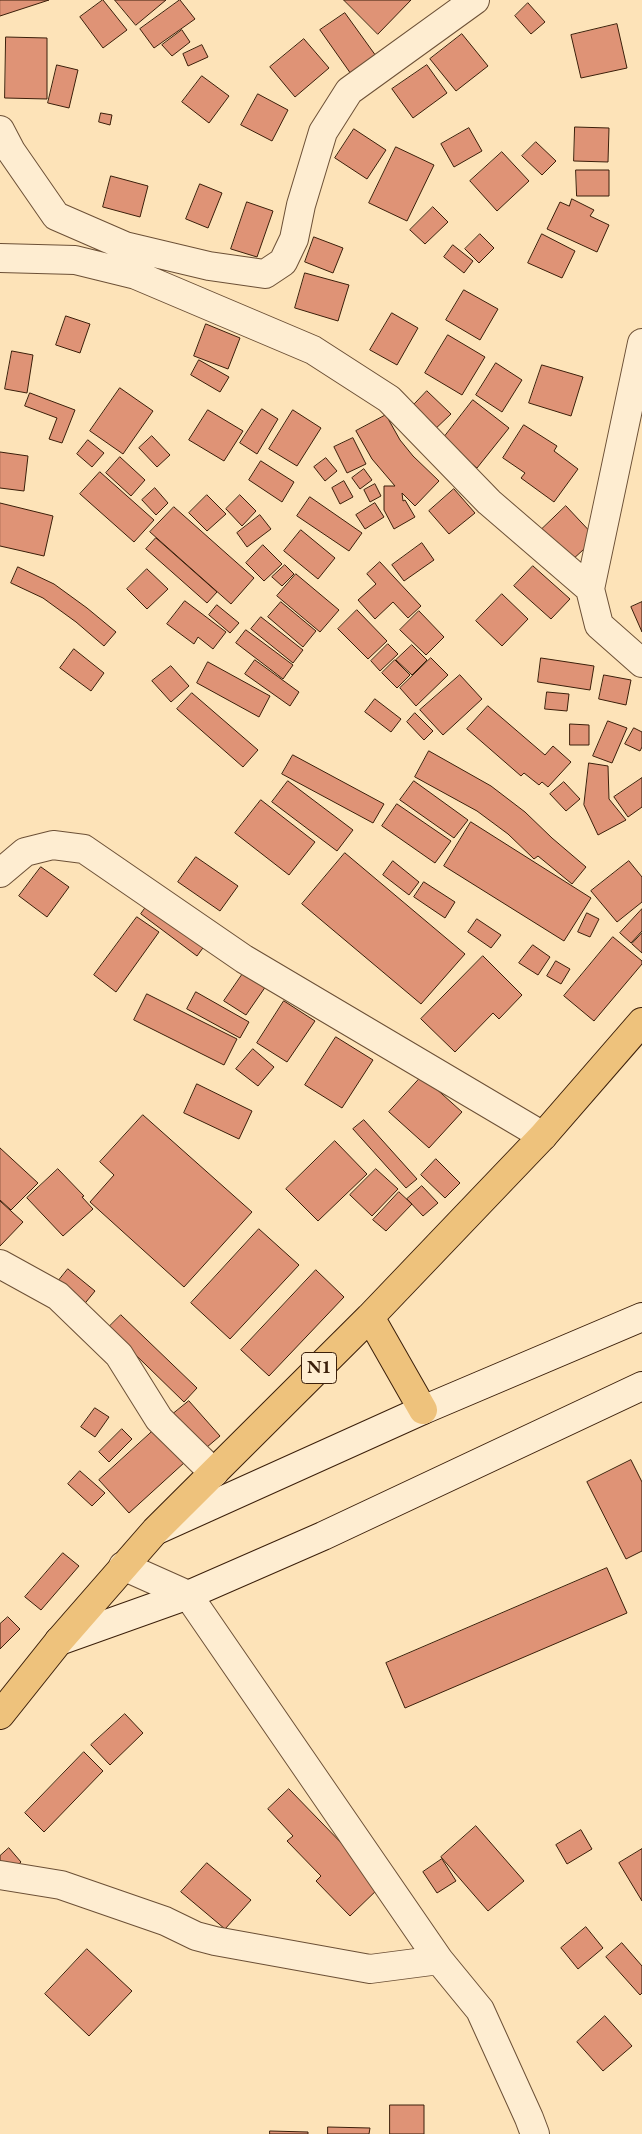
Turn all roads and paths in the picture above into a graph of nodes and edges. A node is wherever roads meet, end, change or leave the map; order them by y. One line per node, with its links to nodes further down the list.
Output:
1 (475, 0): 2 (street)
2 (0, 130)
3 (0, 258): 5 (street)
4 (642, 343): 5 (street)
5 (590, 589): 6 (street)
6 (642, 663)
7 (0, 873): 9 (street)
8 (642, 1022): 9 (highway, N1)
9 (542, 1136): 11 (highway, N1)
10 (0, 1264): 15 (street)
11 (370, 1317): 14 (highway); 15 (highway, N1)
12 (642, 1317): 14 (street)
13 (642, 1386): 18 (street)
14 (423, 1410): 16 (street)
15 (214, 1473): 16 (highway, N1)
16 (156, 1531): 17 (highway, N1)
17 (123, 1566): 18 (street); 19 (highway, N1)
18 (188, 1595): 19 (street); 22 (street)
19 (59, 1641): 20 (highway, N1)
20 (0, 1715)
21 (0, 1875): 22 (street)
22 (439, 1960): 23 (street)
23 (535, 2134)

